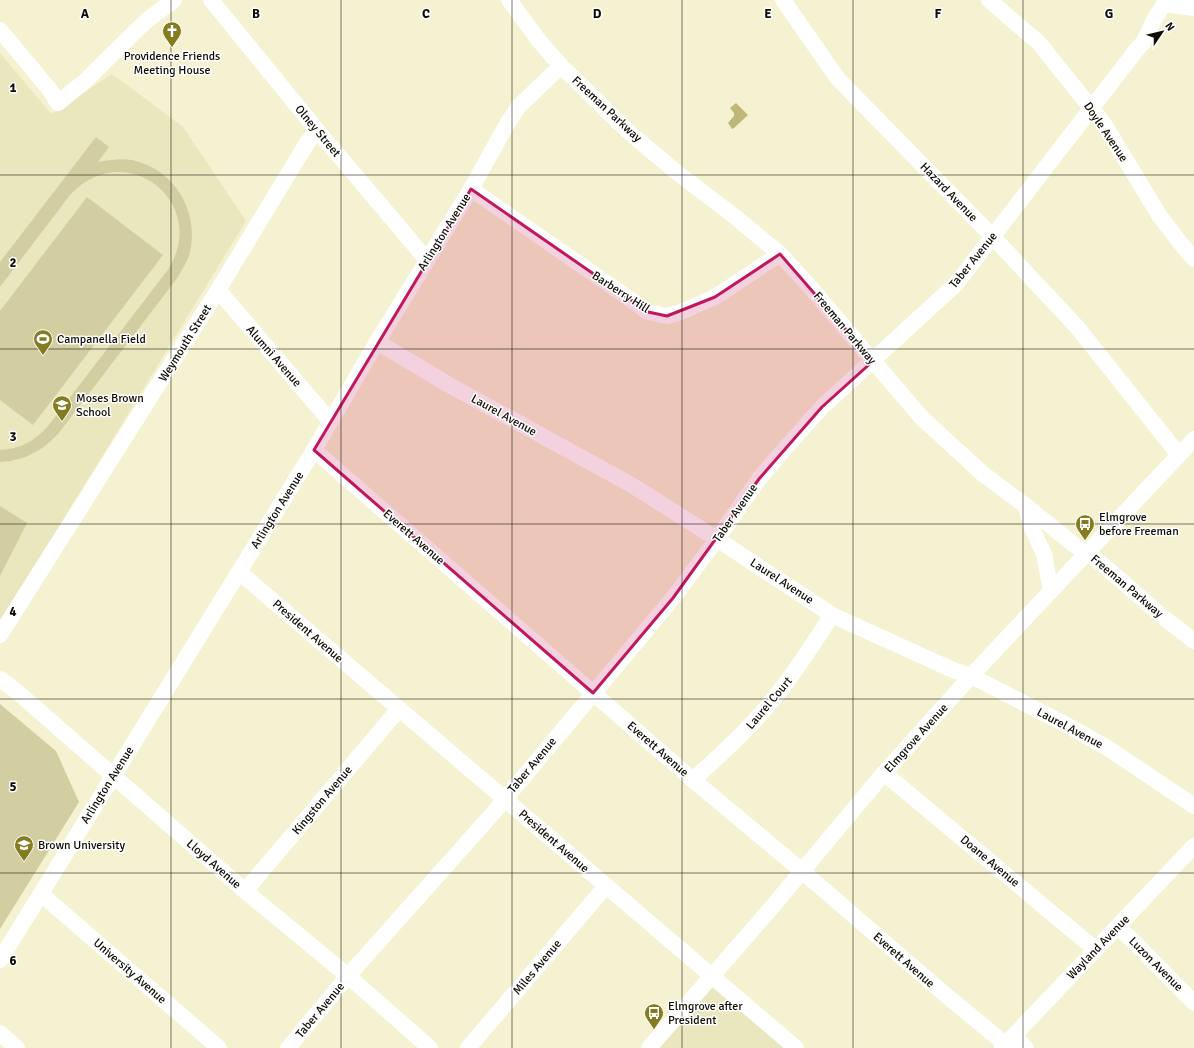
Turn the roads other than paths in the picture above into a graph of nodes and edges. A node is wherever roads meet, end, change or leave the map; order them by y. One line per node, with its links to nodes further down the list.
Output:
1 (174, 0): 8 (street)
2 (211, 0): 11 (street, Olney Street)
3 (510, 0): 9 (street, Freeman Parkway)
4 (783, 0): 13 (street, Hazard Avenue)
5 (989, 0): 10 (street, Doyle Avenue)
6 (1164, 2): 7 (street, Taber Avenue); 10 (street, Taber Avenue)
7 (1194, 8)
8 (0, 30)
9 (561, 66): 12 (street, Arlington Avenue); 14 (street, Freeman Parkway)
10 (1091, 108): 13 (street, Taber Avenue); 15 (street, Doyle Avenue)
11 (317, 130): 16 (street, Olney Street); 17 (street, Weymouth Street)
12 (471, 189): 14 (street, Barberry Hill); 16 (street, Arlington Avenue)
13 (992, 236): 19 (street, Taber Avenue); 23 (street, Hazard Avenue)
14 (780, 254): 19 (street, Freeman Parkway)
15 (1194, 259)
16 (427, 260): 18 (street, Arlington Avenue)
17 (218, 290): 20 (street, Alumni Avenue); 30 (street, Weymouth Street)
18 (377, 342): 20 (street, Arlington Avenue); 25 (street, Laurel Avenue)
19 (873, 362): 24 (street, Freeman Parkway); 25 (street, Taber Avenue)
20 (331, 420): 22 (street, Arlington Avenue)
21 (1194, 439): 23 (street, Elmgrove Avenue)
22 (314, 450): 27 (street, Arlington Avenue); 34 (street, Everett Avenue)
23 (1179, 455): 26 (street, Elmgrove Avenue)
24 (1026, 506): 26 (street, Freeman Parkway); 28 (street)
25 (717, 539): 29 (street, Laurel Avenue); 34 (street, Taber Avenue)
26 (1087, 553): 28 (street, Elmgrove Avenue); 31 (street, Freeman Parkway)
27 (239, 572): 35 (street, President Avenue); 37 (street, Arlington Avenue)
28 (1051, 591): 32 (street, Elmgrove Avenue)
29 (832, 615): 32 (street, Laurel Avenue); 38 (street, Laurel Court)
30 (0, 635)
31 (1194, 641)
32 (970, 676): 36 (street, Elmgrove Avenue); 40 (street, Laurel Avenue)
33 (0, 679): 37 (street, Lloyd Avenue)
34 (593, 693): 38 (street, Everett Avenue); 39 (street, Taber Avenue)
35 (399, 709): 39 (street, President Avenue); 44 (street, Kingston Avenue)
36 (884, 773): 42 (street, Elmgrove Avenue); 47 (street, Doane Avenue)
37 (113, 776): 44 (street, Lloyd Avenue); 45 (street, Arlington Avenue)
38 (693, 780): 42 (street, Everett Avenue)
39 (504, 799): 43 (street, President Avenue); 49 (street, Taber Avenue)
40 (1194, 806)
41 (1194, 846): 46 (street, Wayland Avenue)
42 (802, 871): 50 (street, Elmgrove Avenue); 53 (street, Everett Avenue)
43 (606, 886): 50 (street, President Avenue); 58 (street, Miles Avenue)
44 (245, 891): 49 (street, Lloyd Avenue)
45 (41, 894): 48 (street, Arlington Avenue); 55 (street, University Avenue)
46 (1117, 927): 47 (street, Wayland Avenue); 51 (street, Luzon Avenue)
47 (1096, 950): 53 (street, Wayland Avenue)
48 (0, 960)
49 (348, 976): 56 (street, Taber Avenue); 57 (street, Lloyd Avenue)
50 (712, 976): 59 (street, Elmgrove Avenue); 60 (street, President Avenue)
51 (1194, 1002)
52 (0, 1033): 54 (street)
53 (1007, 1043): 61 (street, Everett Avenue)
54 (17, 1048)
55 (219, 1048)
56 (288, 1048)
57 (430, 1048)
58 (468, 1048)
59 (650, 1048)
60 (796, 1048)
61 (1026, 1048)

